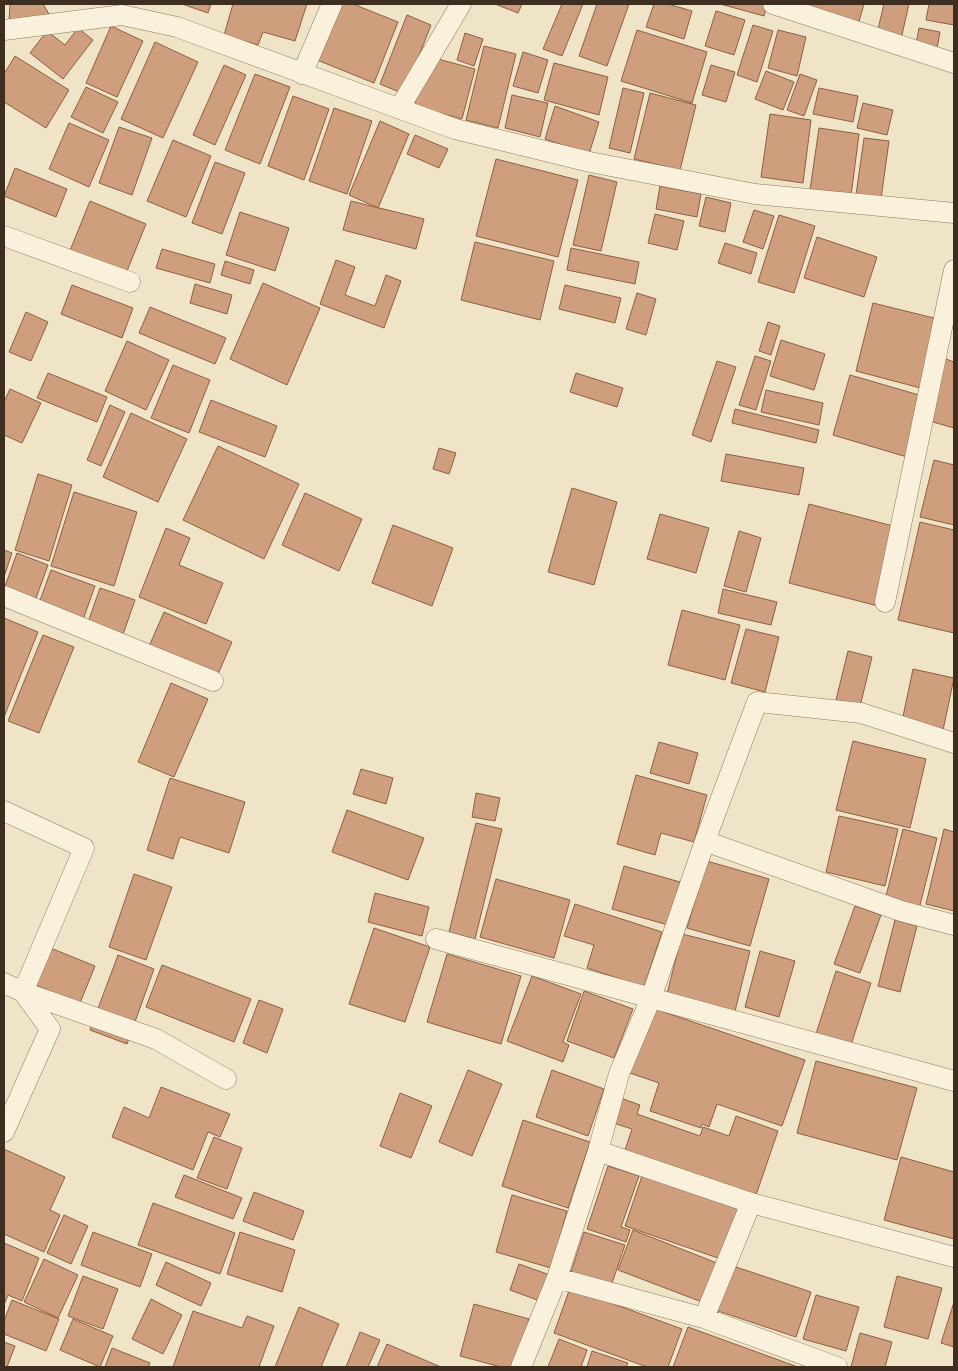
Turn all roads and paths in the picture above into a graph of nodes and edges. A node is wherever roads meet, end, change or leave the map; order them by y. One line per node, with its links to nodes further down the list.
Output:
1 (332, 4): 7 (street)
2 (462, 4): 8 (street)
3 (773, 4): 6 (street)
4 (124, 10): 5 (street); 7 (street)
5 (4, 30)
6 (954, 63)
7 (302, 74): 8 (street)
8 (399, 109): 9 (street)
9 (954, 213)
10 (4, 236): 12 (street)
11 (954, 270): 14 (street)
12 (130, 282)
13 (4, 596): 15 (street)
14 (885, 602)
15 (212, 681)
16 (954, 743): 18 (street)
17 (4, 811): 22 (street)
18 (705, 841): 19 (street); 23 (street)
19 (954, 925)
20 (436, 939): 23 (street)
21 (4, 983): 22 (street)
22 (23, 992): 24 (street); 26 (street)
23 (651, 998): 25 (street); 27 (street)
24 (226, 1079)
25 (954, 1081)
26 (4, 1132)
27 (598, 1151): 28 (street); 30 (street)
28 (751, 1203): 29 (street); 31 (street)
29 (954, 1257)
30 (557, 1278): 31 (street); 32 (street)
31 (704, 1318): 33 (street)
32 (526, 1366)
33 (837, 1367)

